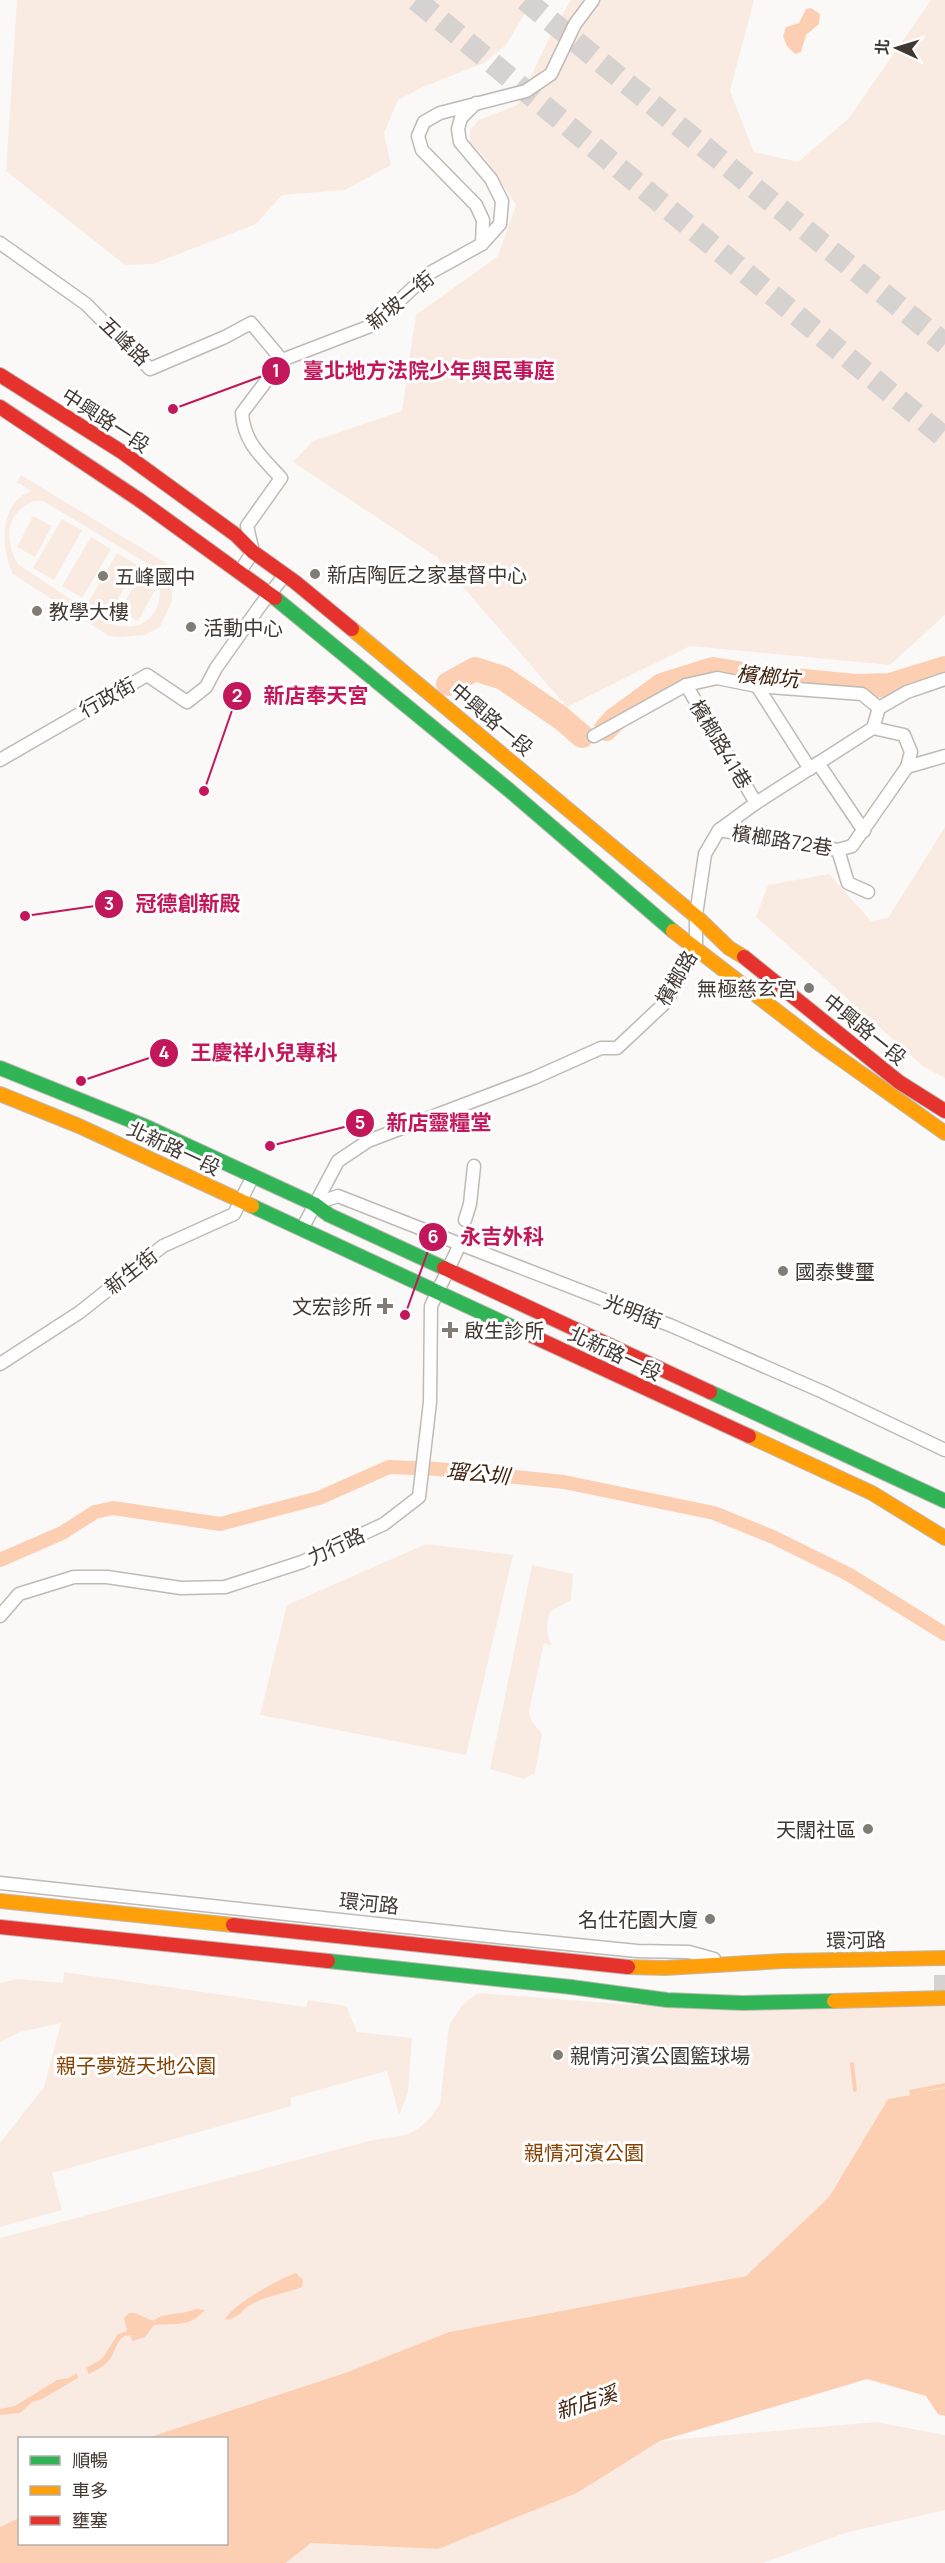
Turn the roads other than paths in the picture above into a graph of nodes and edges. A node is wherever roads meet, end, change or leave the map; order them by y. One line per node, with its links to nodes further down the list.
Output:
1 (593, 0): 2 (street)
2 (476, 104): 4 (street, 新坡一街); 4 (street)
3 (0, 243): 5 (street, 五峰路)
4 (482, 244): 5 (street, 新坡一街)
5 (282, 360): 8 (street)
6 (0, 375): 8 (main road, 中興路一段)
7 (0, 407): 9 (main road, 中興路一段)
8 (253, 552): 9 (street); 10 (main road, 中興路一段)
9 (240, 571): 11 (main road, 中興路一段)
10 (285, 575): 11 (street); 27 (main road, 中興路一段)
11 (270, 594): 19 (street, 行政街); 28 (main road, 中興路一段)
12 (945, 679): 15 (street)
13 (686, 685): 14 (street); 17 (street); 22 (street, 檳榔路41巷)
14 (757, 686): 15 (street); 20 (street)
15 (879, 708): 16 (street)
16 (873, 728): 20 (street, 檳榔路); 21 (street)
17 (594, 736)
18 (945, 756): 21 (street)
19 (0, 760)
20 (814, 766): 22 (street, 檳榔路); 24 (street)
21 (907, 767): 24 (street, 檳榔路72巷)
22 (756, 803): 23 (street, 檳榔路)
23 (719, 830): 25 (street, 檳榔路72巷); 27 (street, 檳榔路)
24 (864, 831): 25 (street, 檳榔路72巷)
25 (838, 850): 26 (street)
26 (868, 892)
27 (698, 918): 28 (street, 檳榔路); 31 (main road, 中興路一段)
28 (696, 949): 32 (main road, 中興路一段); 36 (street, 檳榔路)
29 (0, 1068): 34 (main road, 北新路一段)
30 (0, 1094): 35 (main road, 北新路一段)
31 (945, 1111)
32 (945, 1133)
33 (474, 1166): 37 (street)
34 (253, 1176): 35 (street, 新生街); 36 (main road, 北新路一段)
35 (242, 1202): 38 (main road, 北新路一段); 42 (street, 新生街)
36 (314, 1204): 38 (street, 檳榔路); 39 (street, 光明街); 40 (main road, 北新路一段)
37 (465, 1220)
38 (302, 1229): 41 (main road, 北新路一段)
39 (460, 1244): 40 (street, 力行路); 43 (street, 光明街)
40 (447, 1270): 41 (street, 力行路); 44 (main road, 北新路一段)
41 (436, 1292): 45 (main road, 北新路一段); 46 (street, 力行路)
42 (0, 1364)
43 (945, 1450)
44 (945, 1501)
45 (945, 1538)
46 (0, 1616)
47 (0, 1883): 51 (street, 環河路)
48 (0, 1901): 51 (main road, 環河路)
49 (0, 1927): 56 (main road)
50 (945, 1959): 51 (main road, 環河路)
51 (732, 1963)
52 (758, 1977): 53 (main road)
53 (690, 1981)
54 (647, 1983): 56 (main road)
55 (934, 1986): 57 (main road)
56 (571, 1987): 59 (main road)
57 (851, 1987)
58 (720, 1988): 59 (main road)
59 (633, 1995): 60 (main road)
60 (945, 1998)

